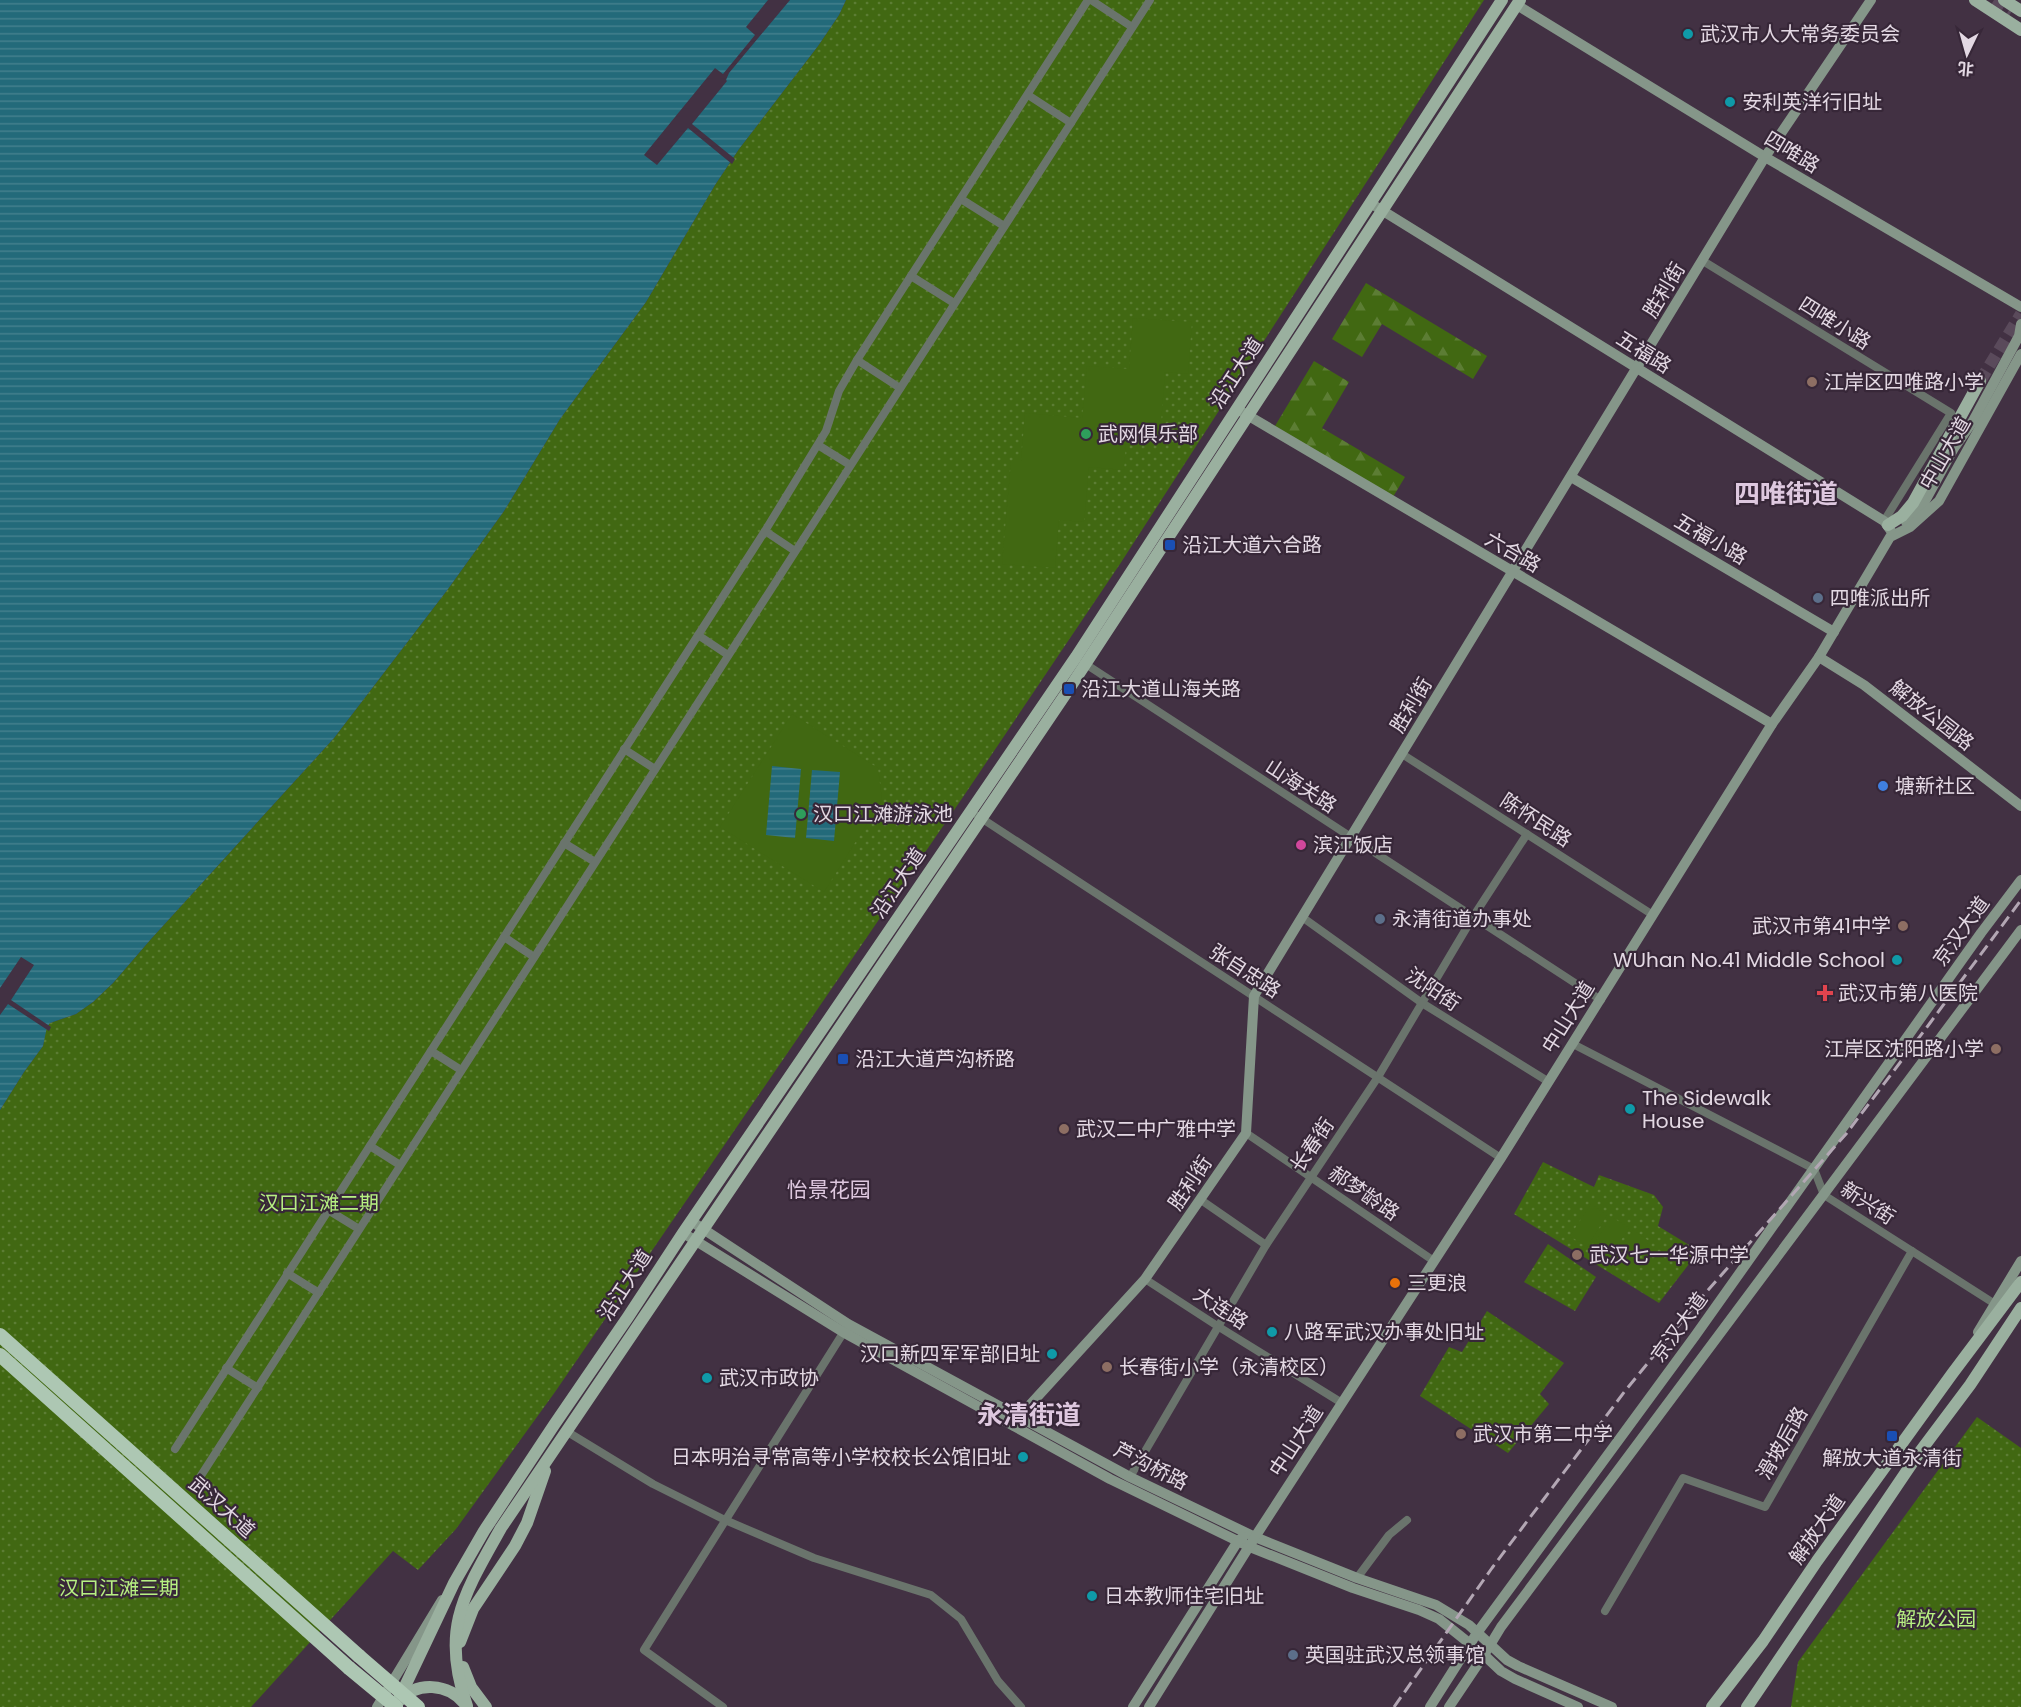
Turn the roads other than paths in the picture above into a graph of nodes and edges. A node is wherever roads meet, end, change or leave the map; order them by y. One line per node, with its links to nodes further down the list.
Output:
1 (1090, 0): 9 (street); 11 (street)
2 (1150, 0): 9 (street)
3 (1502, 0): 15 (main road, 沿江大道)
4 (1871, 0): 13 (main road, 胜利街)
5 (1975, 0): 10 (main road)
6 (2004, 0): 8 (main road)
7 (1518, 2): 13 (main road, 四唯路); 16 (main road, 沿江大道)
8 (2021, 11)
9 (1132, 27): 12 (street)
10 (2021, 30)
11 (1028, 95): 12 (street); 14 (street)
12 (1071, 123): 17 (street)
13 (1766, 157): 18 (main road, 胜利街); 21 (main road, 四唯路)
14 (961, 199): 17 (street); 19 (street)
15 (1370, 203): 16 (main road, 五福路); 28 (main road, 沿江大道)
16 (1382, 211): 25 (main road, 五福路); 28 (main road, 沿江大道)
17 (1004, 226): 20 (street)
18 (1702, 261): 25 (main road, 胜利街); 29 (street, 四唯小路)
19 (911, 276): 20 (street); 24 (street)
20 (954, 303): 27 (street)
21 (2021, 307)
22 (2021, 324): 33 (main road, 中山大道)
23 (2021, 354): 33 (main road, 中山大道)
24 (857, 360): 27 (street); 30 (street)
25 (1637, 369): 32 (main road, 胜利街); 33 (main road, 五福路)
26 (1980, 381): 33 (main road)
27 (900, 388): 31 (street)
28 (1242, 412): 36 (main road, 六合路); 41 (main road, 沿江大道)
29 (1951, 413): 33 (street, 中山大道)
30 (818, 444): 31 (street); 34 (street)
31 (850, 465): 35 (street)
32 (1571, 477): 36 (main road, 胜利街); 37 (main road, 五福小路)
33 (1888, 528): 37 (main road, 中山大道)
34 (765, 531): 35 (street); 38 (street)
35 (795, 551): 39 (street)
36 (1512, 573): 42 (main road, 六合路); 44 (main road, 胜利街)
37 (1834, 632): 40 (main road, 中山大道)
38 (698, 635): 39 (street); 43 (street)
39 (728, 655): 45 (street)
40 (1819, 657): 42 (main road, 中山大道); 46 (main road, 解放公园路)
41 (1080, 660): 47 (main road, 沿江大道); 48 (main road, 沿江大道); 50 (street, 山海关路)
42 (1772, 724): 54 (main road, 中山大道)
43 (624, 749): 45 (street); 51 (street)
44 (1402, 754): 49 (street, 陈怀民路); 50 (main road, 胜利街)
45 (655, 769): 52 (street)
46 (2021, 806)
47 (970, 812): 48 (street, 张自忠路); 77 (main road, 沿江大道)
48 (982, 819): 60 (street, 张自忠路); 79 (main road, 沿江大道)
49 (1527, 834): 54 (street, 陈怀民路); 56 (street, 长春街)
50 (1350, 838): 55 (main road, 胜利街); 56 (street, 山海关路)
51 (564, 843): 52 (street); 58 (street)
52 (595, 862): 59 (street)
53 (2021, 880): 72 (main road, 京汉大道)
54 (1653, 915): 61 (main road, 中山大道)
55 (1302, 917): 60 (main road, 胜利街); 62 (street, 沈阳街)
56 (1473, 917): 61 (street, 山海关路); 62 (street, 长春街)
57 (2021, 930): 74 (main road, 京汉大道)
58 (504, 937): 59 (street); 64 (street)
59 (534, 957): 65 (street)
60 (1254, 996): 66 (street, 张自忠路); 68 (main road, 胜利街)
61 (1601, 999): 63 (main road, 中山大道)
62 (1422, 1004): 66 (street, 长春街); 67 (street, 沈阳街)
63 (1573, 1044): 67 (main road, 中山大道); 72 (street)
64 (431, 1051): 65 (street); 69 (street)
65 (461, 1070): 71 (street)
66 (1378, 1077): 70 (street, 张自忠路); 73 (street, 长春街)
67 (1550, 1082): 70 (main road, 中山大道)
68 (1246, 1133): 73 (street, 郝梦龄路); 75 (main road, 胜利街)
69 (370, 1146): 71 (street); 76 (street)
70 (1501, 1158): 84 (main road, 中山大道)
71 (400, 1165): 78 (street)
72 (1814, 1169): 74 (street, 新兴街); 115 (main road, 京汉大道)
73 (1311, 1177): 82 (street, 长春街); 84 (street, 郝梦龄路)
74 (1824, 1195): 83 (street, 新兴街); 118 (main road, 京汉大道)
75 (1201, 1200): 82 (street); 87 (main road, 胜利街)
76 (328, 1210): 78 (street); 86 (street)
77 (691, 1221): 79 (main road, 芦沟桥路); 80 (main road, 沿江大道)
78 (359, 1229): 89 (street)
79 (703, 1229): 81 (main road, 沿江大道); 94 (main road, 芦沟桥路)
80 (683, 1233): 81 (main road, 芦沟桥路); 113 (main road, 沿江大道)
81 (695, 1241): 94 (main road, 芦沟桥路); 103 (main road, 沿江大道)
82 (1266, 1245): 93 (street, 长春街)
83 (1912, 1251): 90 (street, 新兴街); 114 (street, 滑坡后路)
84 (1434, 1261): 101 (main road, 中山大道)
85 (2021, 1261): 90 (main road, 解放大道)
86 (287, 1273): 89 (street); 97 (street)
87 (1145, 1279): 93 (street, 大连路); 102 (main road, 胜利街)
88 (2021, 1282): 98 (main road, 解放大道)
89 (319, 1293): 100 (street)
90 (1995, 1304): 98 (main road, 解放大道)
91 (2021, 1308): 99 (main road)
92 (2021, 1317): 99 (main road)
93 (1219, 1327): 101 (street, 大连路); 106 (street, 长春街)
94 (846, 1328): 102 (main road, 芦沟桥路); 108 (street)
95 (0, 1335): 122 (highway, 武汉大道, bridge)
96 (0, 1355): 120 (highway, 武汉大道, bridge)
97 (226, 1368): 100 (street); 104 (street)
98 (1952, 1374): 133 (main road, 解放大道)
99 (1970, 1385): 134 (main road)
100 (258, 1388): 107 (street)
101 (1342, 1403): 110 (main road, 中山大道)
102 (1017, 1421): 106 (main road, 芦沟桥路); 111 (main road, 芦沟桥路)
103 (566, 1431): 105 (main road, 沿江大道); 108 (street)
104 (175, 1449)
105 (550, 1456): 117 (main road); 119 (main road, 沿江大道)
106 (1130, 1477): 110 (main road, 芦沟桥路)
107 (193, 1488)
108 (725, 1520): 125 (street); 126 (street)
109 (1407, 1520): 112 (street)
110 (1251, 1539): 111 (main road, 芦沟桥路); 112 (main road, 芦沟桥路); 116 (main road, 芦沟桥路); 128 (main road, 中山大道)
111 (1238, 1541): 127 (main road)
112 (1358, 1578): 115 (main road, 芦沟桥路)
113 (454, 1583): 120 (main road, 沿江大道); 121 (main road)
114 (1605, 1611)
115 (1477, 1633): 116 (main road, 京汉大道); 118 (main road, 芦沟桥路)
116 (1471, 1644): 118 (main road, 芦沟桥路); 129 (main road, 京汉大道)
117 (459, 1645): 119 (main road); 124 (main road)
118 (1487, 1650): 130 (main road, 京汉大道); 131 (main road, 芦沟桥路); 132 (main road, 芦沟桥路)
119 (455, 1661): 123 (main road, 沿江大道)
120 (396, 1706): 123 (main road)
121 (377, 1707)
122 (418, 1707)
123 (467, 1707)
124 (486, 1707)
125 (723, 1707)
126 (1021, 1707)
127 (1133, 1707)
128 (1149, 1707)
129 (1430, 1707)
130 (1449, 1707)
131 (1578, 1707)
132 (1611, 1707)
133 (1712, 1707)
134 (1747, 1707)

